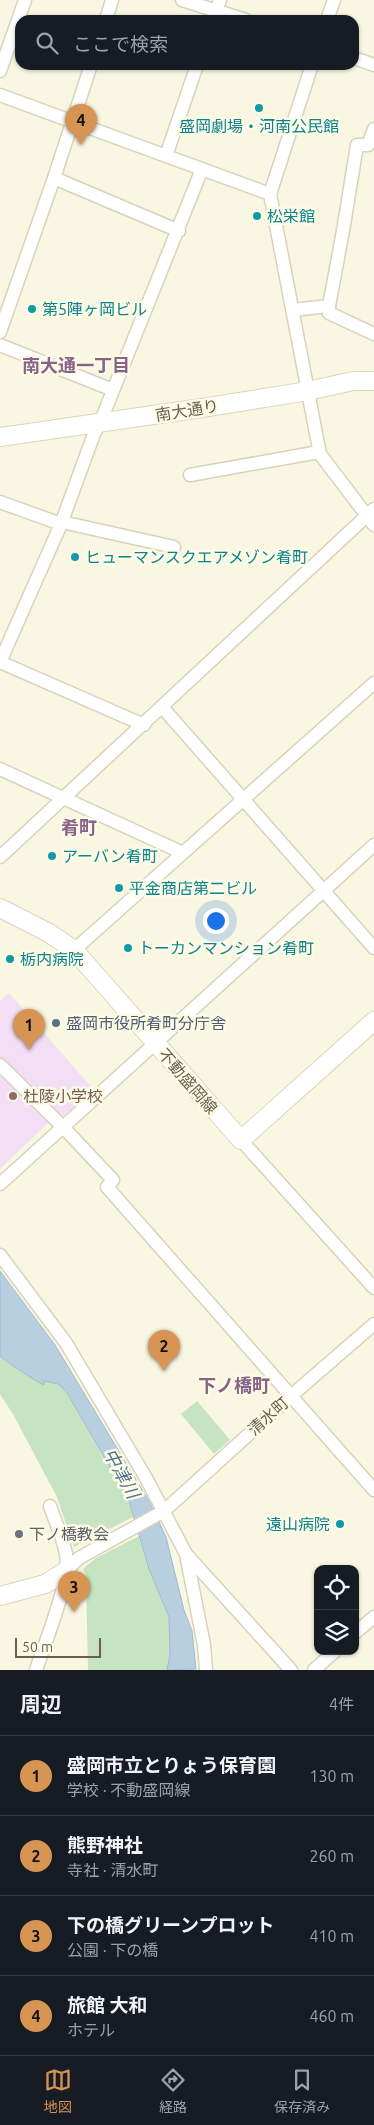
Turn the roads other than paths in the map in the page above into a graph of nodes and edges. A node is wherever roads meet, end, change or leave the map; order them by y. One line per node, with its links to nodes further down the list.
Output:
1 (25, 0): 6 (street)
2 (112, 0): 7 (street)
3 (182, 0): 5 (street)
4 (334, 0): 9 (street)
5 (216, 11): 8 (street)
6 (20, 15)
7 (108, 15)
8 (229, 15)
9 (329, 15)
10 (15, 28): 16 (street)
11 (359, 60): 12 (street)
12 (374, 65)
13 (89, 70): 18 (street)
14 (195, 70): 20 (street)
15 (310, 70): 23 (street)
16 (0, 71)
17 (0, 95): 18 (street)
18 (72, 120): 20 (street); 22 (street)
19 (374, 129): 25 (street)
20 (166, 156): 21 (street)
21 (202, 170): 23 (street); 24 (street)
22 (54, 178): 24 (street); 27 (street)
23 (270, 194): 26 (street)
24 (179, 231): 31 (street)
25 (329, 306): 26 (street); 28 (street)
26 (292, 310): 32 (street)
27 (0, 332)
28 (374, 334)
29 (0, 345): 31 (street)
30 (374, 381): 32 (main road, 南大通り)
31 (113, 390): 33 (street)
32 (308, 391): 33 (main road, 南大通り); 35 (street)
33 (100, 423): 34 (main road, 南大通り); 39 (street)
34 (0, 437)
35 (319, 452): 36 (street); 38 (street)
36 (190, 475)
37 (0, 502): 39 (street)
38 (371, 517): 43 (street)
39 (61, 523): 40 (street); 41 (street)
40 (174, 547)
41 (0, 662): 44 (street)
42 (374, 683): 47 (street)
43 (162, 707): 44 (street); 47 (street)
44 (144, 725): 46 (street)
45 (0, 770): 46 (street)
46 (63, 797): 49 (street); 50 (street)
47 (242, 800): 49 (street); 51 (street)
48 (374, 845): 51 (street)
49 (183, 853): 54 (street)
50 (0, 857)
51 (324, 890): 53 (street); 56 (street)
52 (0, 908): 54 (main road, 不動盛岡線)
53 (374, 948)
54 (74, 950): 56 (main road, 不動盛岡線)
55 (374, 1021): 59 (main road)
56 (155, 1043): 58 (street); 59 (main road, 不動盛岡線)
57 (0, 1065): 58 (street)
58 (63, 1127): 60 (street); 64 (street)
59 (240, 1140): 62 (street)
60 (0, 1184)
61 (0, 1255): 67 (street)
62 (374, 1288)
63 (374, 1324): 64 (street, 清水町)
64 (291, 1396): 65 (street); 67 (street, 清水町)
65 (374, 1490)
66 (50, 1506): 69 (street)
67 (161, 1512): 68 (street); 69 (street, 清水町)
68 (186, 1554): 75 (street); 76 (street)
69 (72, 1565): 70 (main road); 74 (street)
70 (0, 1596)
71 (374, 1617): 72 (street)
72 (359, 1630)
73 (331, 1655): 77 (street)
74 (36, 1670)
75 (206, 1670)
76 (291, 1670)
77 (314, 1670)

